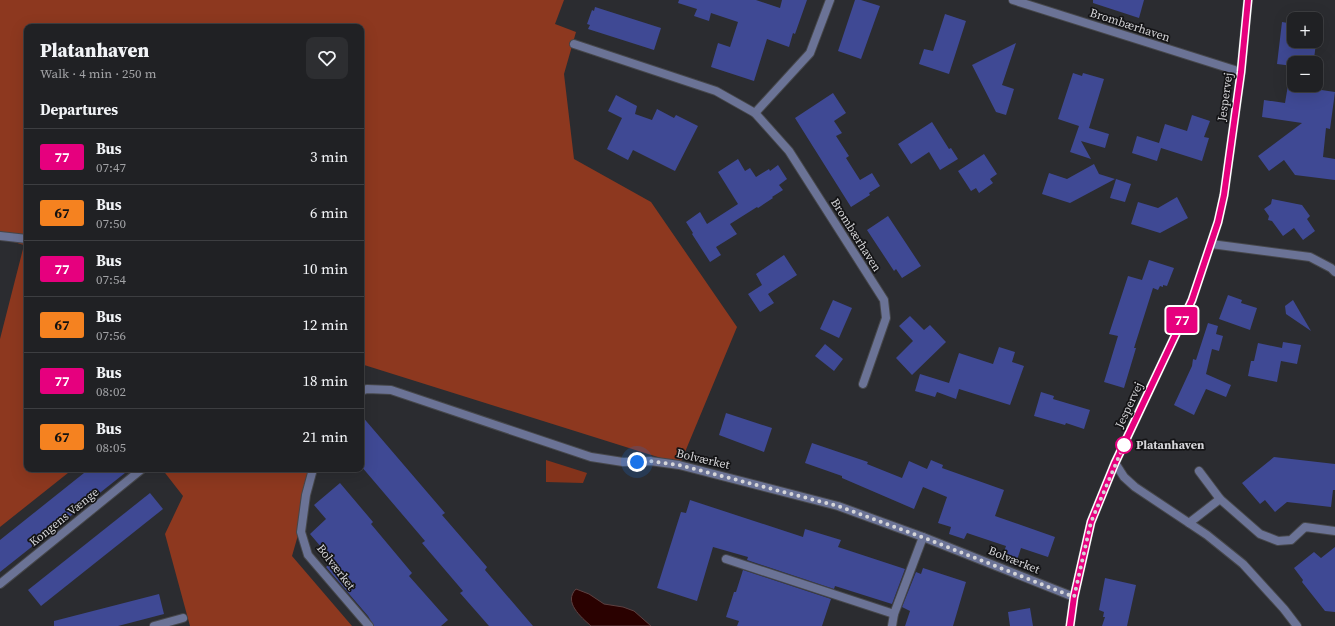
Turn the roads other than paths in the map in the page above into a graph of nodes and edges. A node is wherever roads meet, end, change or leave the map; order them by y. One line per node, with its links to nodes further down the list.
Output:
1 (830, 0): 6 (street)
2 (1013, 0): 5 (street, Brombærhaven)
3 (1248, 0): 5 (street, Jespervej)
4 (574, 44): 6 (street, Brombærhaven)
5 (1241, 72): 9 (street, Jespervej)
6 (755, 113): 11 (street, Brombærhaven)
7 (0, 236): 8 (street)
8 (24, 239)
9 (1211, 244): 10 (street); 13 (street, Jespervej)
10 (1335, 272)
11 (863, 384)
12 (364, 390): 20 (street, Bolværket)
13 (1115, 463): 18 (street); 23 (street, Jespervej)
14 (1199, 471): 17 (street)
15 (138, 472): 22 (street, Kongens Vænge)
16 (312, 472): 27 (street, Bolværket)
17 (1220, 499): 18 (street); 19 (street)
18 (1189, 523): 30 (street)
19 (1335, 530)
20 (922, 537): 23 (street, Bolværket); 24 (street)
21 (726, 559): 24 (street)
22 (0, 584)
23 (1074, 597): 29 (street, Jespervej)
24 (894, 614): 28 (street)
25 (183, 618): 26 (street)
26 (154, 626)
27 (369, 626)
28 (892, 626)
29 (1070, 626)
30 (1297, 626)

